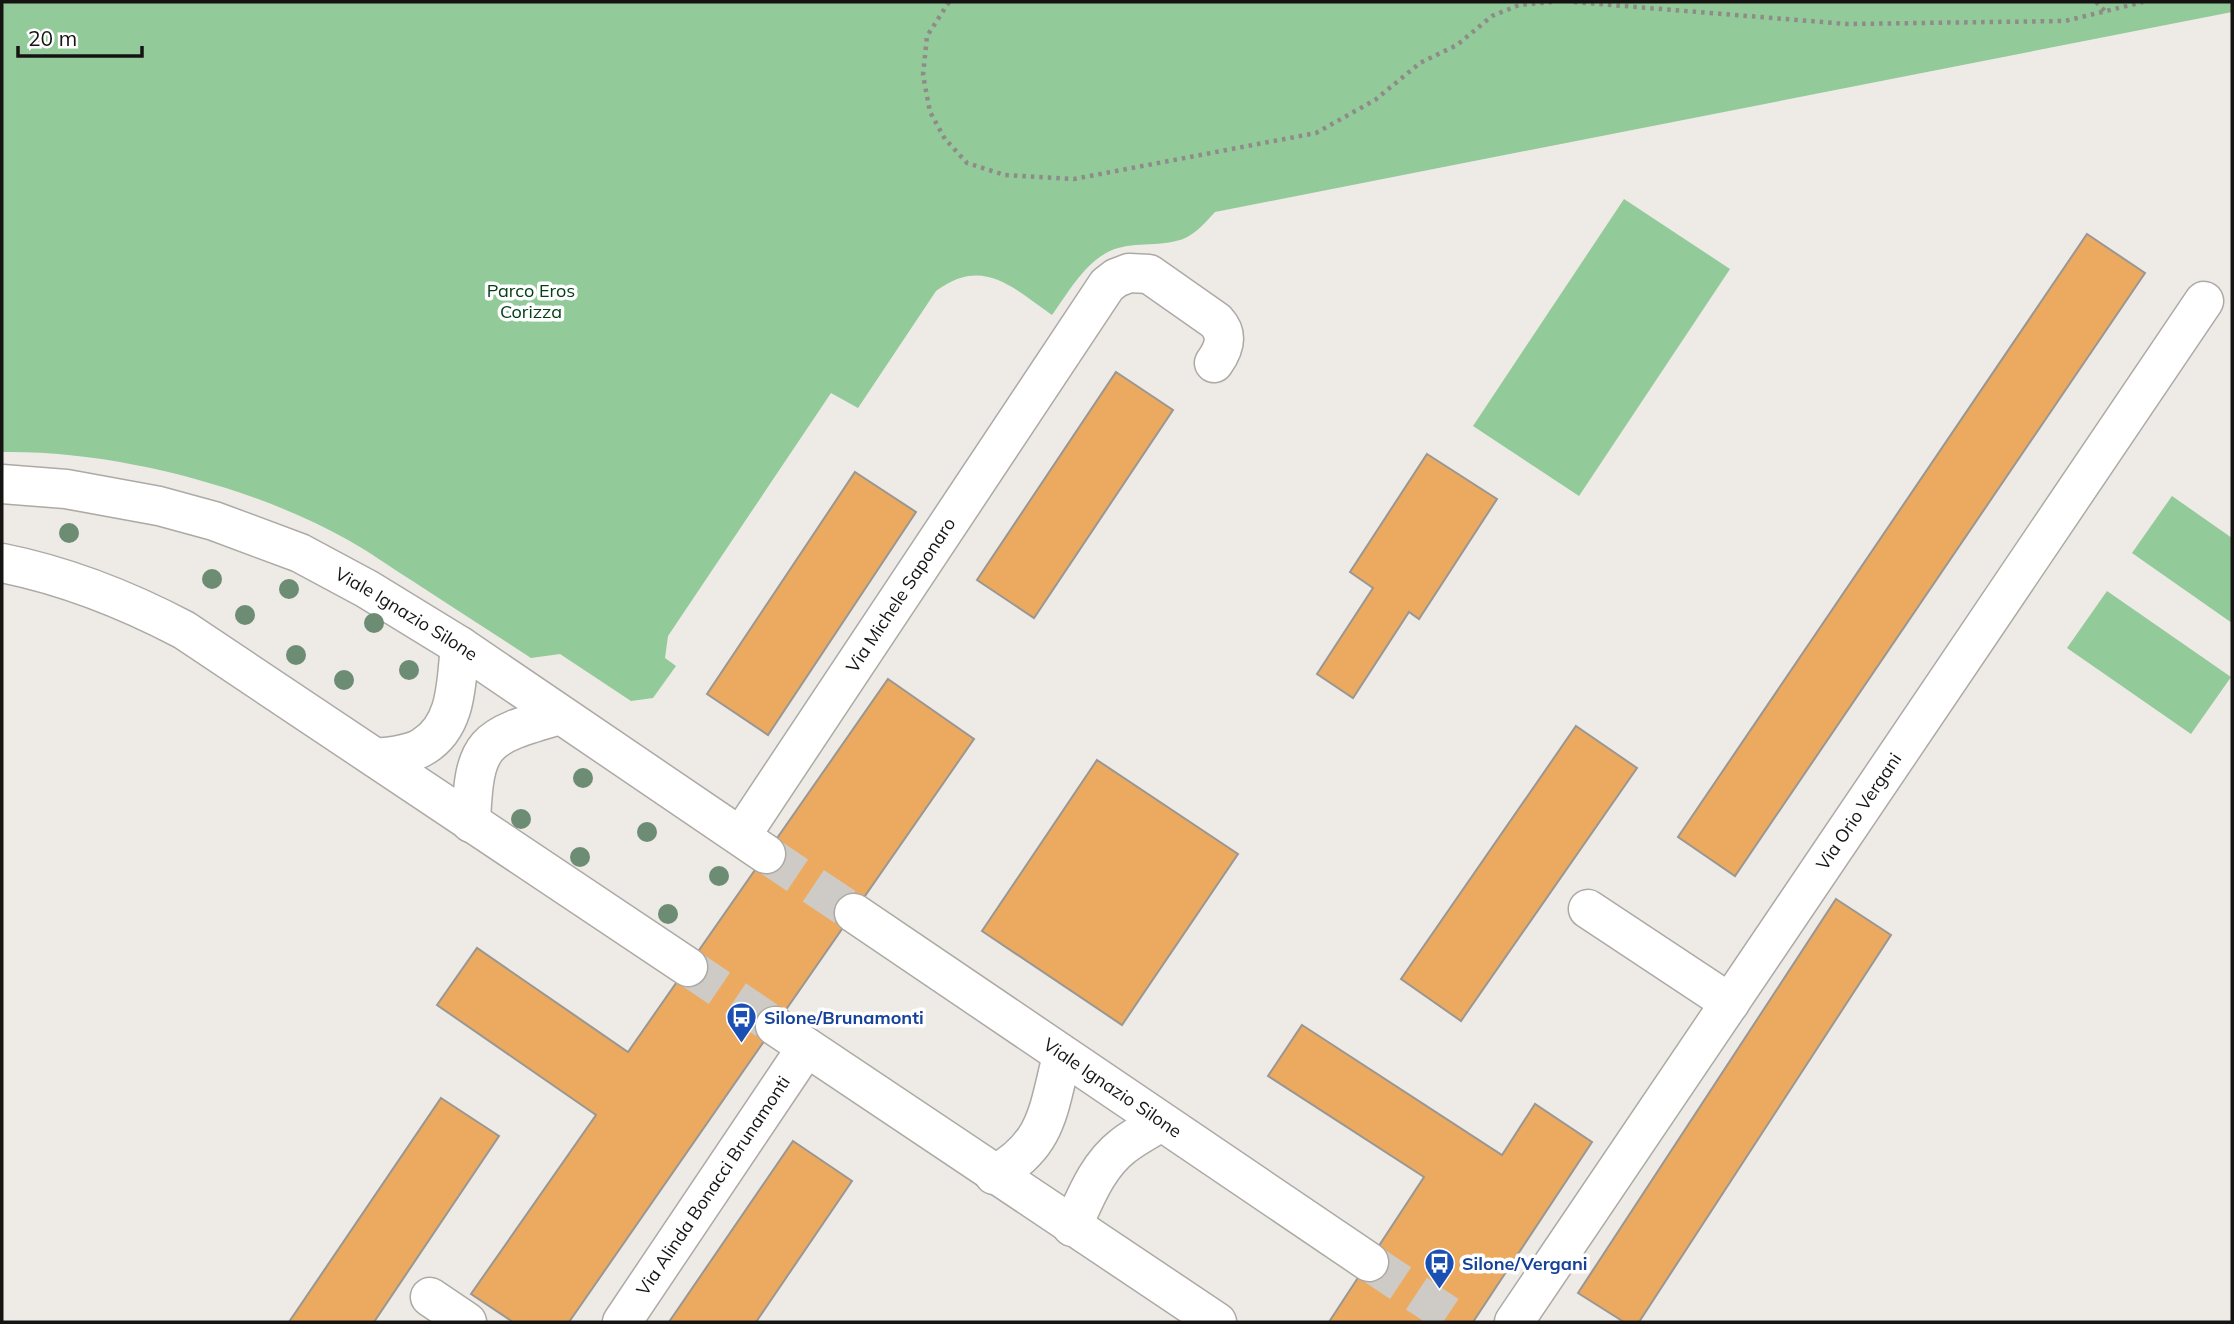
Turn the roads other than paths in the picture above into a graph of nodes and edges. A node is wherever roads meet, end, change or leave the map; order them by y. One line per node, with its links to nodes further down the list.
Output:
1 (2204, 301): 13 (street, Via Orio Vergani)
2 (1214, 363): 9 (street, Via Michele Saponaro)
3 (2, 484): 5 (street, Viale Ignazio Silone)
4 (2, 564): 7 (street)
5 (460, 646): 6 (street, Viale Ignazio Silone); 7 (street)
6 (560, 715): 8 (street); 9 (street, Viale Ignazio Silone)
7 (376, 758): 8 (street)
8 (471, 823): 12 (street)
9 (753, 845)
10 (1588, 909): 13 (street)
11 (853, 913): 16 (street, Viale Ignazio Silone)
12 (688, 967)
13 (1730, 1003): 25 (street, Via Orio Vergani)
14 (775, 1026): 15 (street)
15 (806, 1048): 18 (street); 23 (street, Via Alinda Bonacci Brunamonti)
16 (1062, 1056): 17 (street, Viale Ignazio Silone); 18 (street)
17 (1161, 1122): 19 (street); 20 (street, Viale Ignazio Silone)
18 (994, 1174): 19 (street)
19 (1072, 1227): 24 (street)
20 (1369, 1262)
21 (430, 1297): 22 (street)
22 (467, 1322)
23 (622, 1322)
24 (1217, 1322)
25 (1514, 1322)

